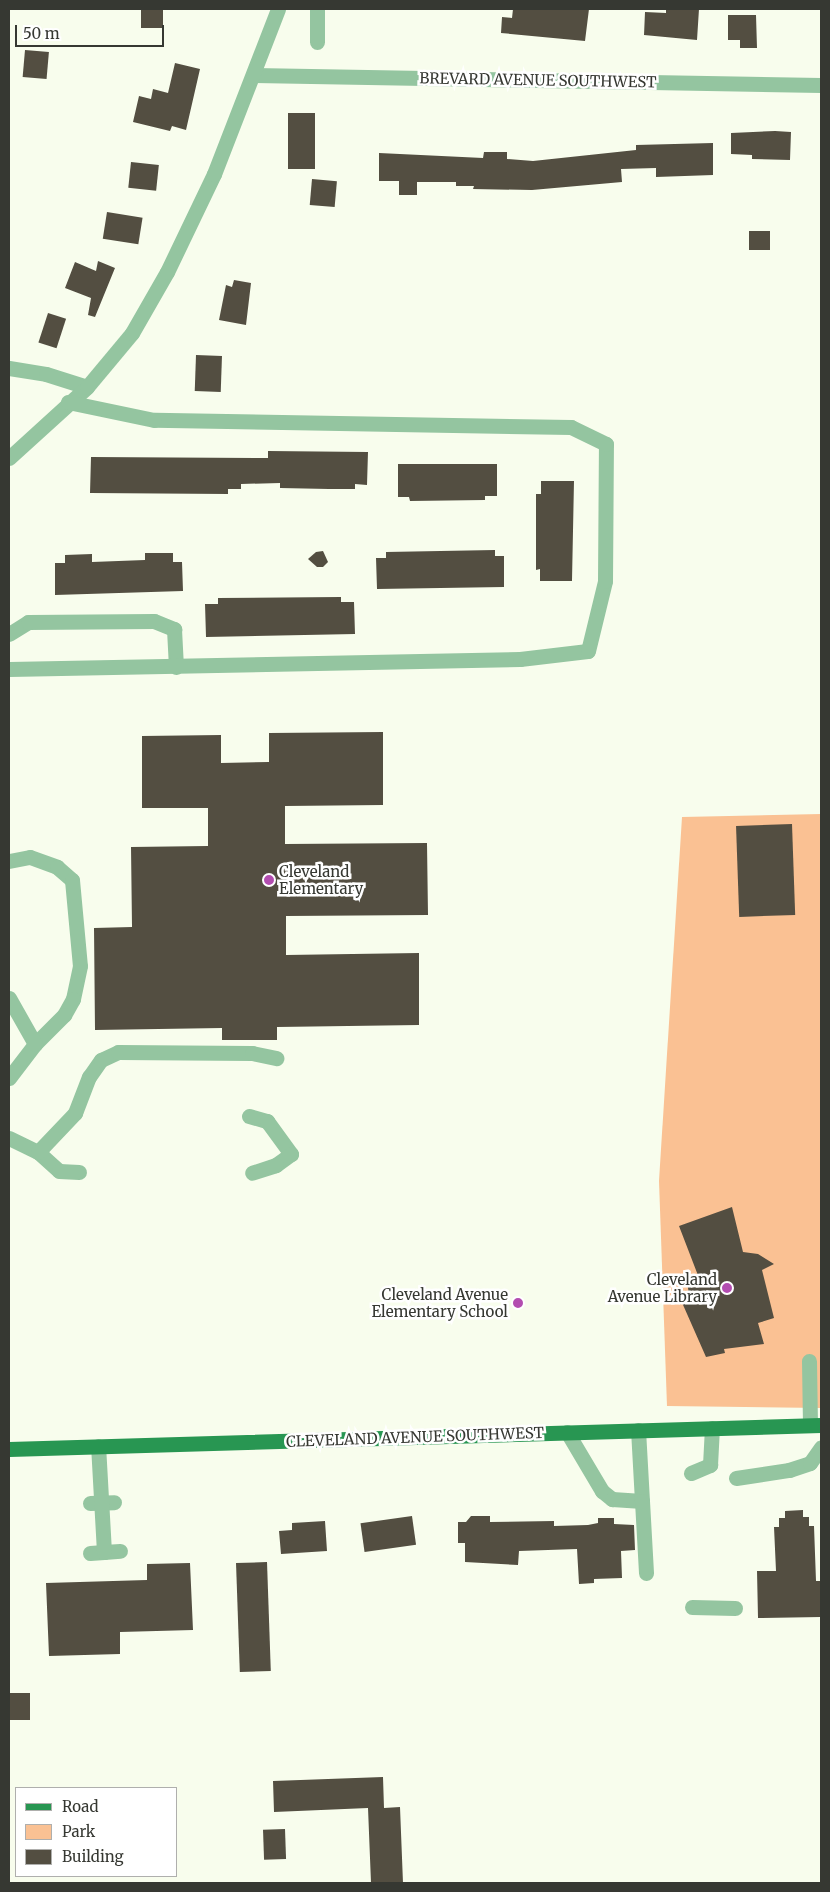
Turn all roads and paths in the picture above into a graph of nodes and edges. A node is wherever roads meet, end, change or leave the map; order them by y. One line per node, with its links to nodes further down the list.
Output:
1 (278, 9): 4 (street)
2 (317, 9): 3 (street)
3 (317, 42)
4 (254, 75): 5 (street, BREVARD AVENUE SOUTHWEST); 7 (street)
5 (821, 85)
6 (9, 368): 7 (street)
7 (87, 387): 8 (street)
8 (68, 402): 9 (street); 11 (street)
9 (9, 458)
10 (9, 634): 11 (street)
11 (176, 667): 12 (street)
12 (9, 669)
13 (9, 861): 15 (street)
14 (9, 998): 15 (street)
15 (35, 1044): 17 (street)
16 (276, 1058): 20 (street)
17 (9, 1078)
18 (249, 1116): 22 (street)
19 (9, 1138): 20 (street)
20 (38, 1152): 21 (street)
21 (79, 1172)
22 (252, 1173)
23 (809, 1361): 24 (street)
24 (816, 1425): 25 (main road, CLEVELAND AVENUE SOUTHWEST)
25 (712, 1428): 26 (main road, CLEVELAND AVENUE SOUTHWEST); 31 (street)
26 (638, 1430): 27 (main road, CLEVELAND AVENUE SOUTHWEST); 33 (street)
27 (567, 1432): 28 (main road, CLEVELAND AVENUE SOUTHWEST); 33 (street)
28 (98, 1446): 30 (main road, CLEVELAND AVENUE SOUTHWEST); 34 (street)
29 (821, 1447): 32 (street)
30 (9, 1449)
31 (691, 1473)
32 (736, 1478)
33 (642, 1501): 35 (street)
34 (120, 1551)
35 (646, 1573)
36 (692, 1607): 37 (street)
37 (735, 1608)

